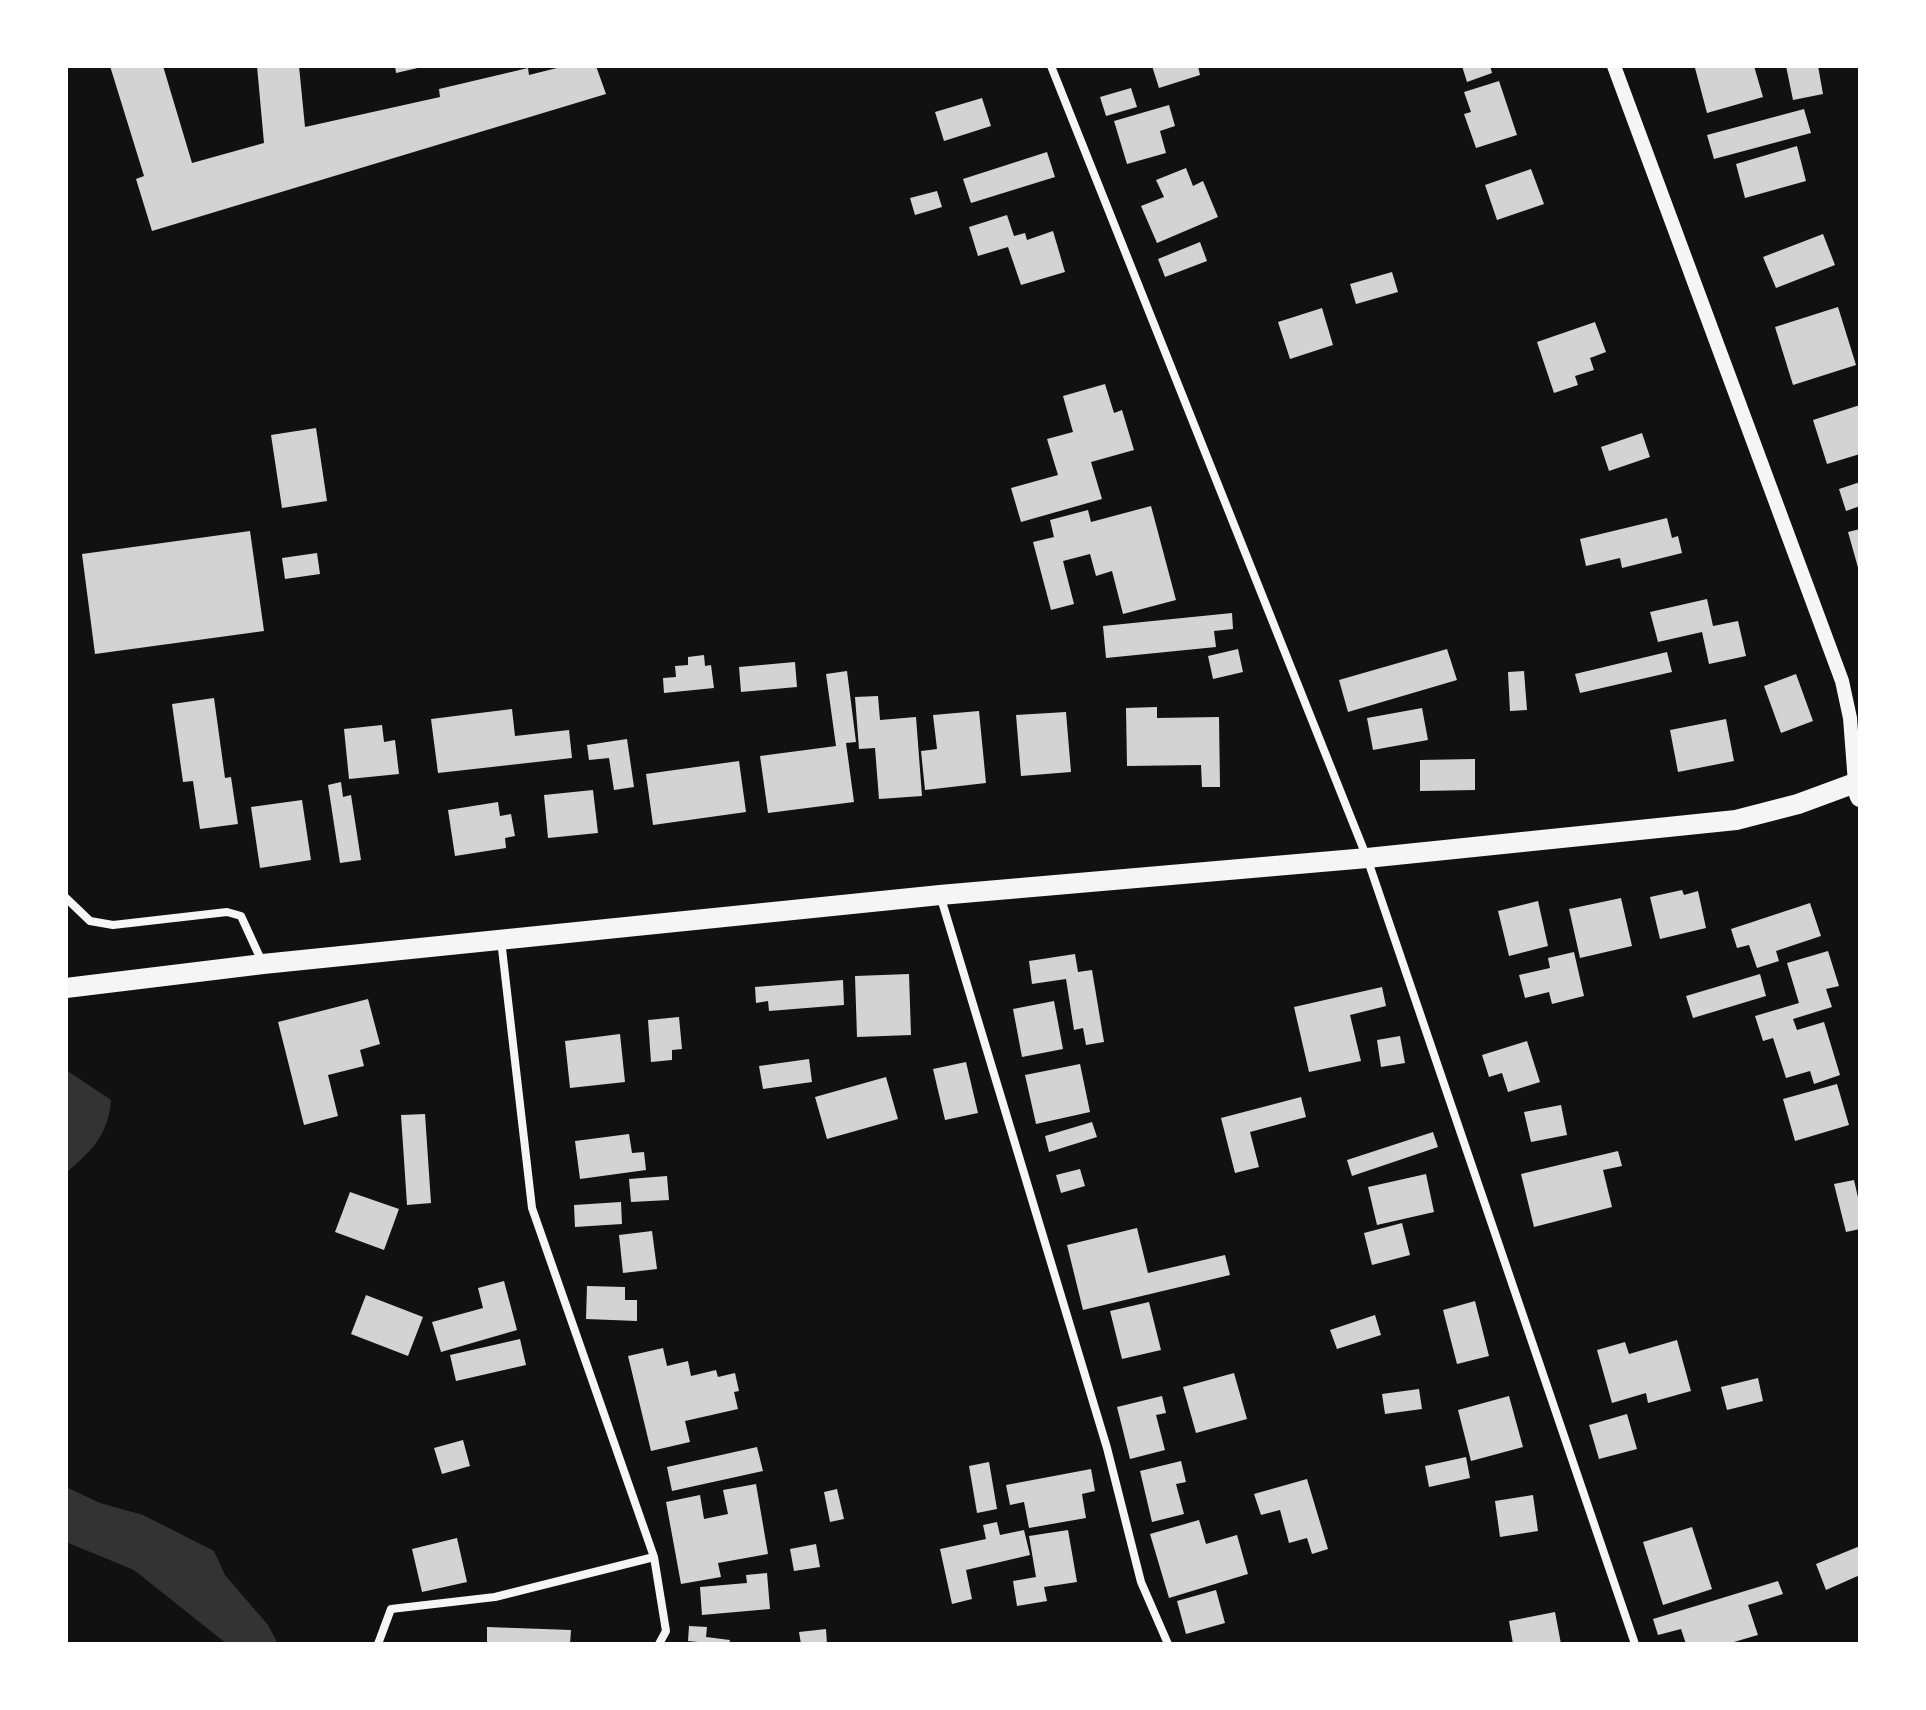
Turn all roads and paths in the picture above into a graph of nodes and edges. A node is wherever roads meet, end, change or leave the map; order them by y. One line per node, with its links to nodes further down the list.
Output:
1 (1051, 66): 4 (street)
2 (1614, 66): 3 (street)
3 (1858, 786): 4 (main road)
4 (1367, 858): 5 (main road); 14 (street)
5 (940, 895): 7 (main road); 13 (street)
6 (66, 898): 8 (street)
7 (501, 939): 8 (main road); 10 (street)
8 (263, 964): 9 (main road)
9 (66, 988)
10 (654, 1557): 11 (street); 12 (street)
11 (378, 1644)
12 (659, 1644)
13 (1168, 1644)
14 (1635, 1644)

